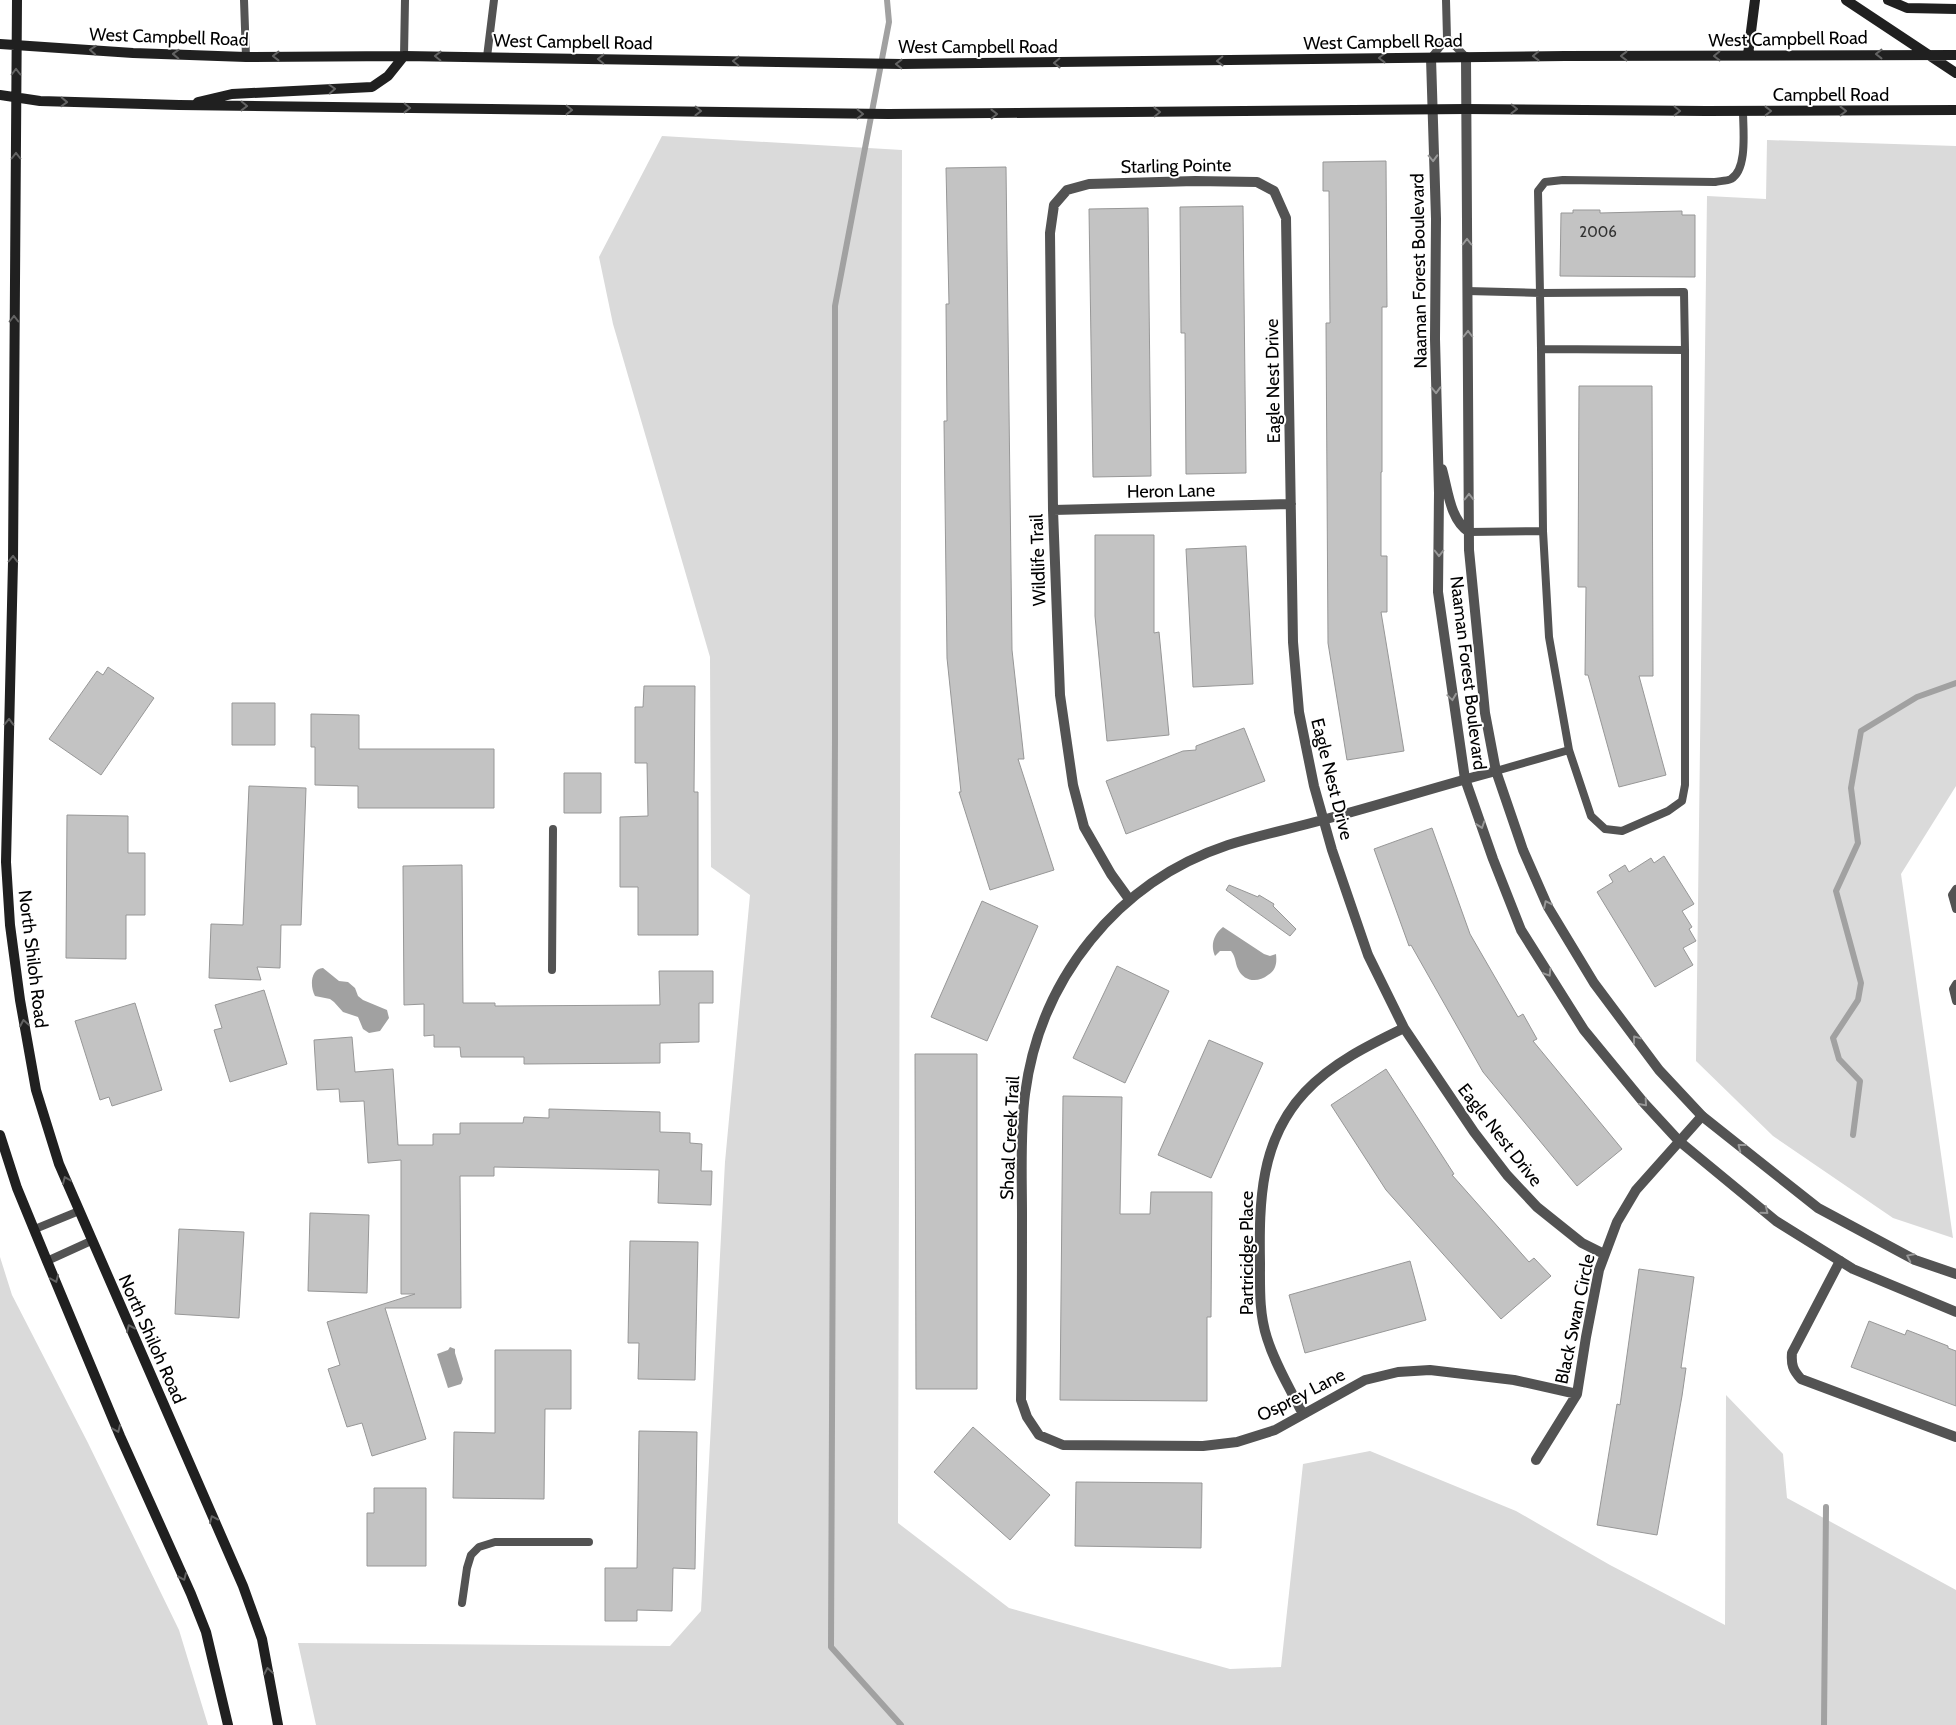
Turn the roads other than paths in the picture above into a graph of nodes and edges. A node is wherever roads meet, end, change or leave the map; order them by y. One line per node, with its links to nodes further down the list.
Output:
1 (17, 0): 12 (main road, North Shiloh Road)
2 (244, 0): 16 (lane)
3 (405, 0): 17 (lane)
4 (494, 0): 18 (lane)
5 (1446, 0): 10 (lane)
6 (1755, 0): 14 (main road)
7 (1846, 0): 13 (main road)
8 (1888, 0): 9 (main road)
9 (1956, 9)
10 (1447, 38): 19 (lane); 20 (lane)
11 (0, 44): 12 (main road, West Campbell Road)
12 (16, 46): 16 (main road, West Campbell Road, one-way to 12); 23 (main road, North Shiloh Road, one-way to 12)
13 (1928, 54): 14 (main road, West Campbell Road, one-way to 14); 15 (main road, West Campbell Road); 21 (main road)
14 (1748, 55): 19 (main road, West Campbell Road, one-way to 19)
15 (1956, 55)
16 (246, 56): 17 (main road, West Campbell Road, one-way to 16)
17 (404, 56): 18 (main road, West Campbell Road, one-way to 17); 24 (main road, one-way to 17)
18 (487, 57): 20 (main road, West Campbell Road, one-way to 18)
19 (1466, 57): 20 (main road, West Campbell Road); 26 (street, Naaman Forest Boulevard)
20 (1431, 58): 25 (street, Naaman Forest Boulevard)
21 (1956, 73)
22 (0, 95): 23 (main road)
23 (16, 98): 24 (main road, one-way to 24); 55 (main road, North Shiloh Road, one-way to 23)
24 (179, 105): 25 (main road, one-way to 25)
25 (1431, 109): 26 (main road); 35 (street, Naaman Forest Boulevard, one-way to 35)
26 (1466, 109): 28 (main road, Campbell Road, one-way to 28); 31 (street, Naaman Forest Boulevard, one-way to 26)
27 (1956, 110): 28 (main road, Campbell Road, one-way to 27)
28 (1743, 111): 32 (lane)
29 (1054, 205): 30 (street, Starling Pointe); 37 (street, Wildlife Trail)
30 (1286, 218): 36 (street, Eagle Nest Drive)
31 (1467, 291): 32 (lane); 39 (street, Naaman Forest Boulevard, one-way to 31)
32 (1540, 293): 33 (lane); 34 (lane)
33 (1542, 349): 34 (lane); 38 (lane)
34 (1685, 350): 40 (lane)
35 (1438, 454): 39 (street); 42 (street, Naaman Forest Boulevard, one-way to 42)
36 (1291, 504): 37 (street, Heron Lane); 43 (street, Eagle Nest Drive)
37 (1053, 510): 46 (street, Wildlife Trail)
38 (1543, 531): 39 (lane); 40 (lane)
39 (1469, 532): 41 (street, Naaman Forest Boulevard)
40 (1569, 750): 41 (lane)
41 (1496, 771): 42 (street, Shoal Creek Trail); 52 (street, Naaman Forest Boulevard, one-way to 41)
42 (1465, 779): 43 (street, Shoal Creek Trail); 54 (street, Naaman Forest Boulevard, one-way to 54)
43 (1324, 820): 46 (street, Shoal Creek Trail); 51 (street, Eagle Nest Drive)
44 (552, 829): 48 (lane)
45 (1956, 889): 47 (lane)
46 (1129, 899): 65 (street, Shoal Creek Trail)
47 (1956, 909)
48 (552, 970)
49 (1956, 984): 50 (lane)
50 (1956, 1001)
51 (1404, 1028): 58 (street, Eagle Nest Drive); 64 (street, Partricidge Place)
52 (1702, 1116): 54 (street, Black Swan Circle); 61 (street, Naaman Forest Boulevard, one-way to 52)
53 (0, 1135): 56 (main road)
54 (1679, 1141): 58 (street, Black Swan Circle); 59 (street, Naaman Forest Boulevard, one-way to 59)
55 (79, 1211): 56 (lane); 57 (main road, North Shiloh Road)
56 (34, 1230): 60 (main road)
57 (91, 1241): 60 (lane); 71 (main road, North Shiloh Road, one-way to 57)
58 (1604, 1254): 63 (street, Black Swan Circle)
59 (1840, 1260): 62 (street, Naaman Forest Boulevard); 66 (street)
60 (47, 1261): 70 (main road, one-way to 70)
61 (1956, 1274)
62 (1956, 1312)
63 (1577, 1394): 64 (street, Osprey Lane); 67 (street, Black Swan Circle)
64 (1303, 1414): 65 (street, Osprey Lane)
65 (1039, 1435)
66 (1956, 1437)
67 (1536, 1460)
68 (589, 1542): 69 (lane)
69 (462, 1602)
70 (228, 1725)
71 (278, 1725)

